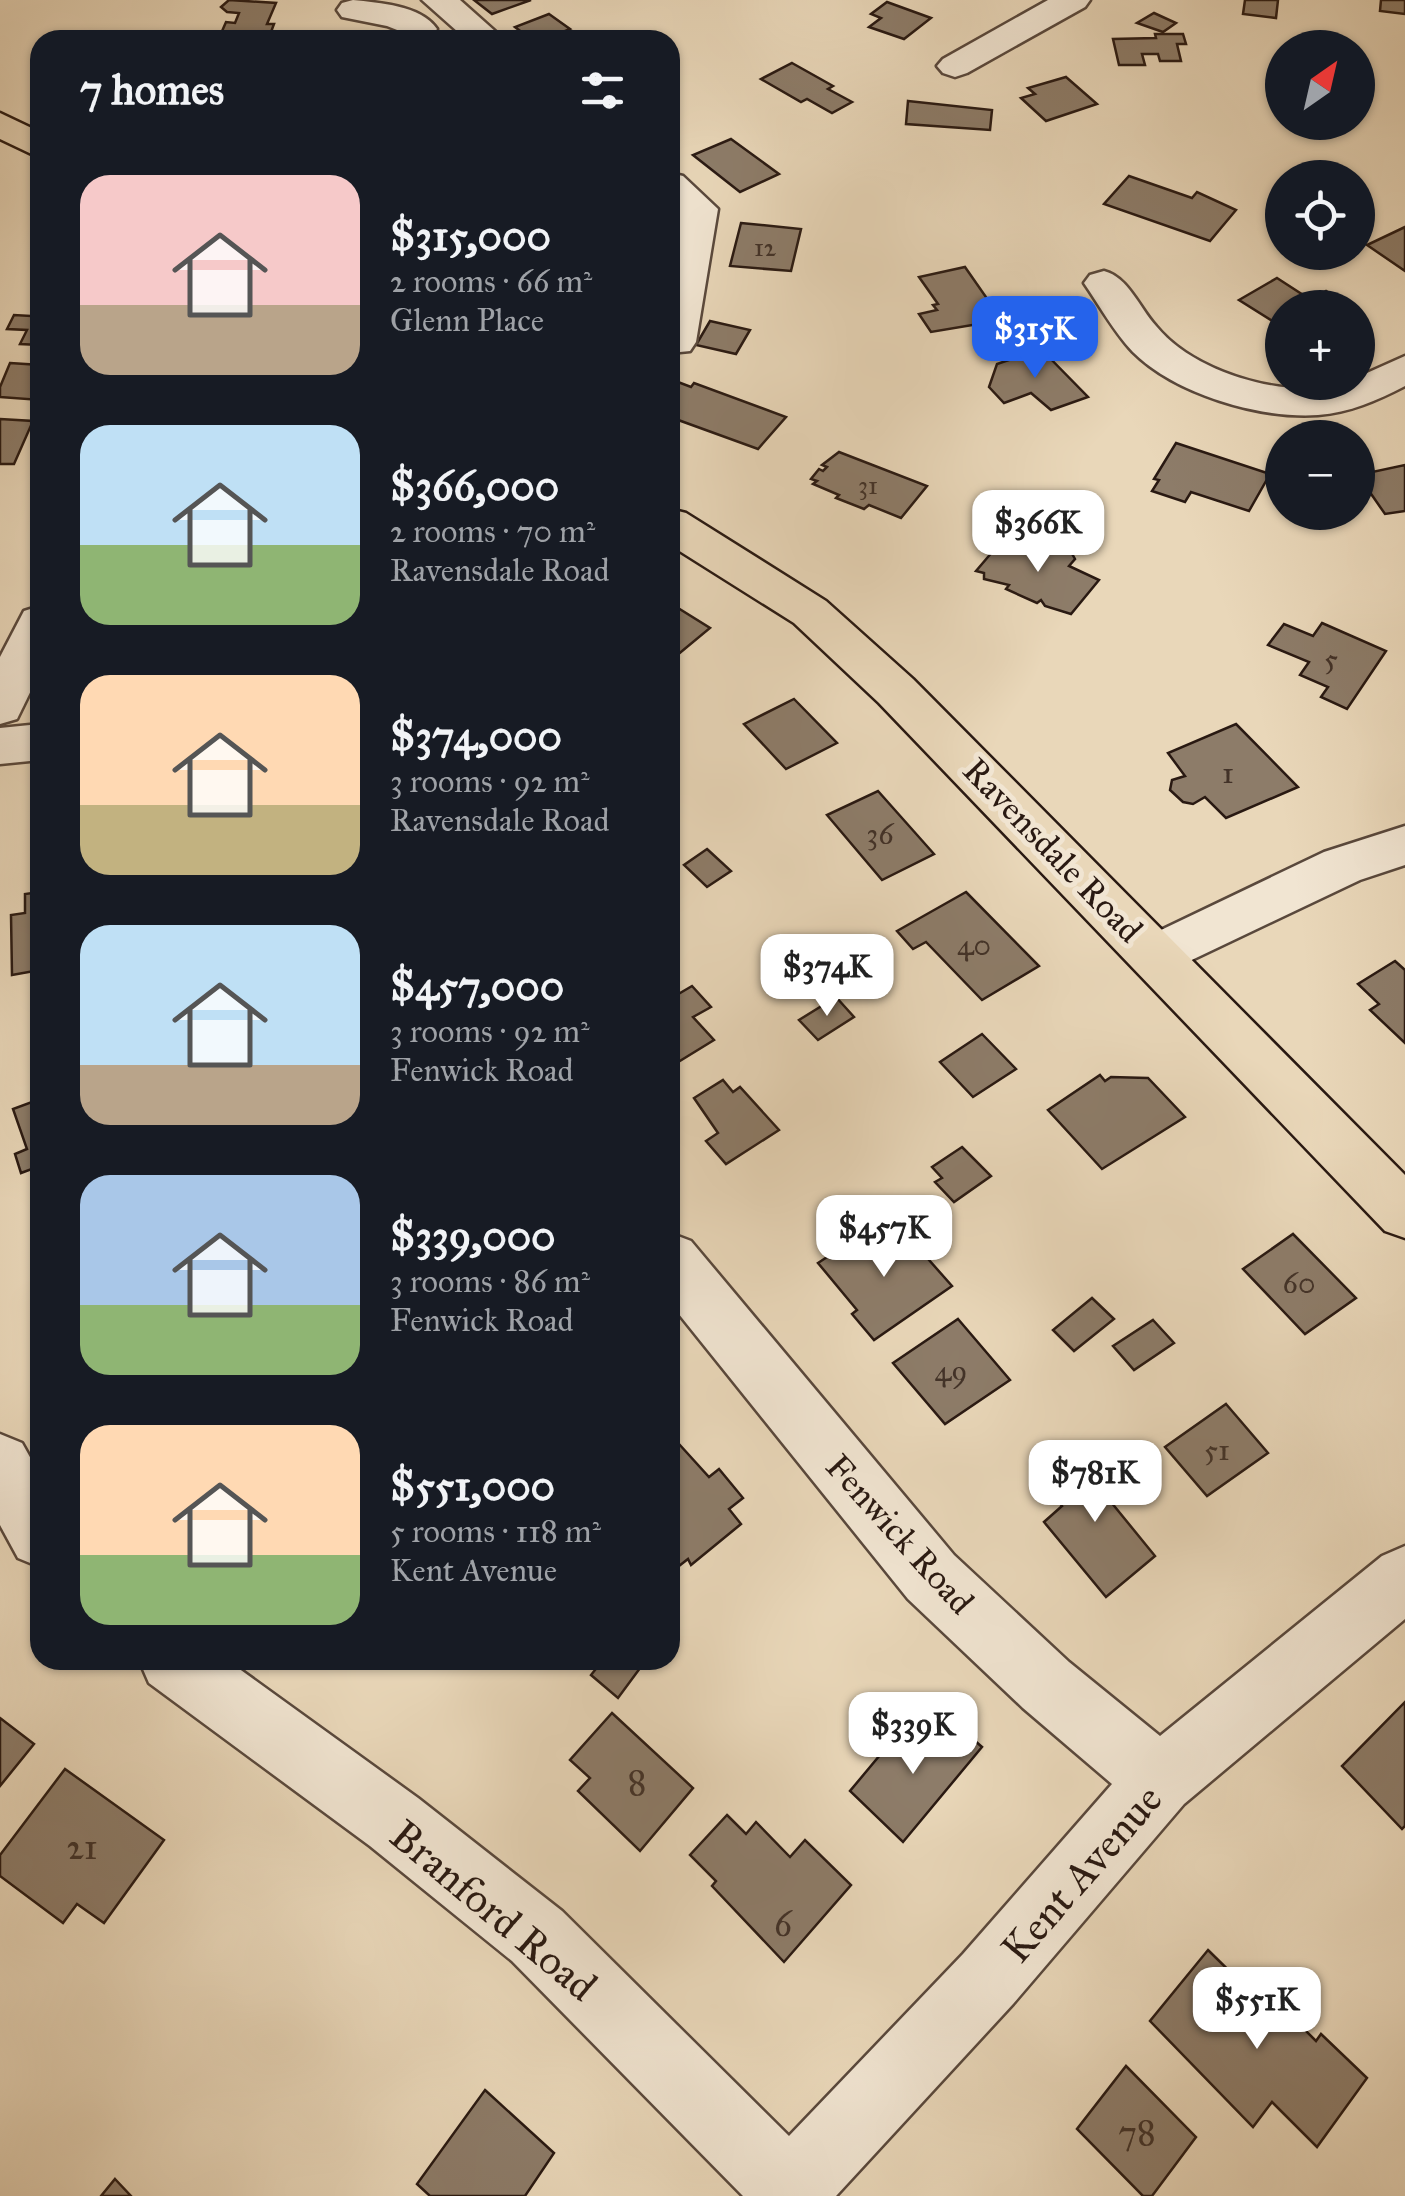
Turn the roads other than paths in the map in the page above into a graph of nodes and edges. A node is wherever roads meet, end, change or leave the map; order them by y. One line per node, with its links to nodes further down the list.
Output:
1 (1073, 0): 5 (street)
2 (429, 14): 3 (street); 4 (street)
3 (351, 17)
4 (465, 30)
5 (956, 66)
6 (0, 124): 7 (main road)
7 (30, 141)
8 (684, 196): 9 (street)
9 (680, 269)
10 (1104, 283): 11 (street)
11 (1405, 369)
12 (680, 530): 18 (main road, Ravensdale Road)
13 (30, 644): 14 (street)
14 (0, 708)
15 (30, 743): 16 (street)
16 (0, 746)
17 (1405, 845): 18 (street)
18 (1156, 956): 19 (main road, Ravensdale Road)
19 (1405, 1213)
20 (680, 1271): 25 (street, Fenwick Road)
21 (0, 1464): 22 (street)
22 (30, 1524)
23 (1405, 1578): 25 (street, Kent Avenue)
24 (186, 1670): 26 (street, Branford Road)
25 (1160, 1780): 26 (street, Kent Avenue)
26 (787, 2193)

